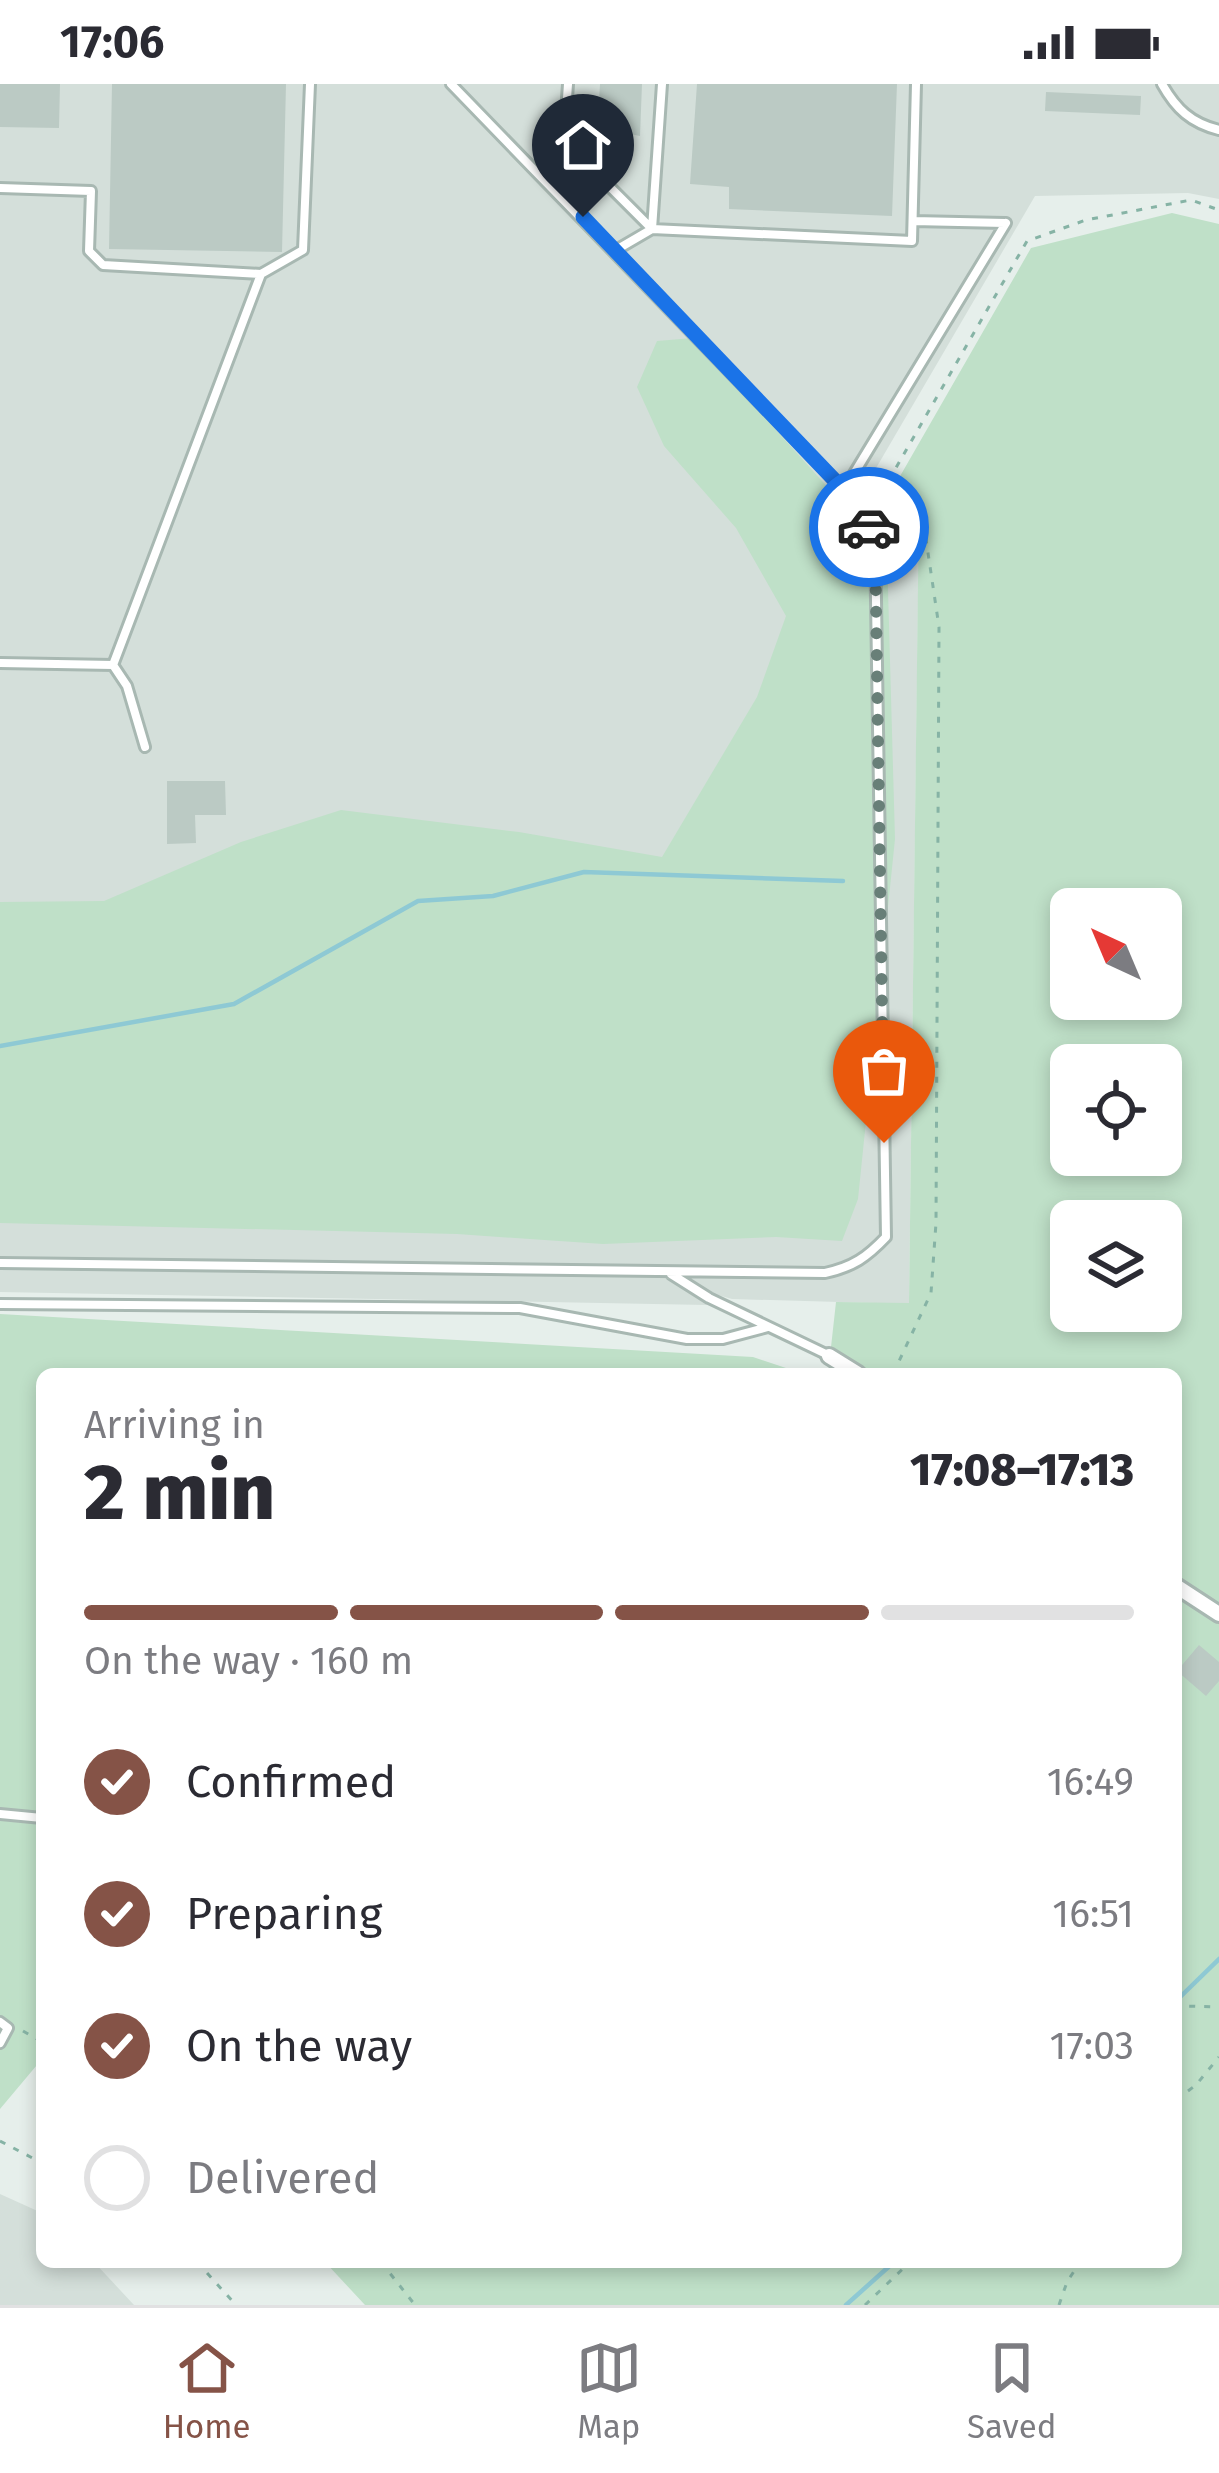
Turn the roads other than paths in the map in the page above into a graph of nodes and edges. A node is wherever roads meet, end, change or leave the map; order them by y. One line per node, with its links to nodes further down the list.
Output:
1 (310, 84): 12 (lane)
2 (451, 84): 11 (lane)
3 (568, 84): 10 (lane)
4 (662, 84): 10 (lane)
5 (916, 84): 9 (lane)
6 (1162, 84): 7 (lane)
7 (1219, 130)
8 (0, 188): 12 (lane)
9 (913, 221): 10 (lane); 13 (lane)
10 (652, 229): 11 (lane)
11 (616, 250): 13 (lane)
12 (261, 274): 15 (lane)
13 (844, 490): 18 (lane)
14 (0, 663): 15 (lane)
15 (112, 665): 16 (lane)
16 (145, 747)
17 (0, 1263): 18 (lane)
18 (669, 1273): 20 (lane)
19 (0, 1304): 20 (lane)
20 (768, 1327): 21 (lane)
21 (829, 1356): 22 (street)
22 (849, 1368)
23 (1182, 1590): 24 (street)
24 (1219, 1614)
25 (0, 1814): 26 (lane)
26 (36, 1817)
27 (4, 2025): 28 (lane)
28 (0, 2042)

